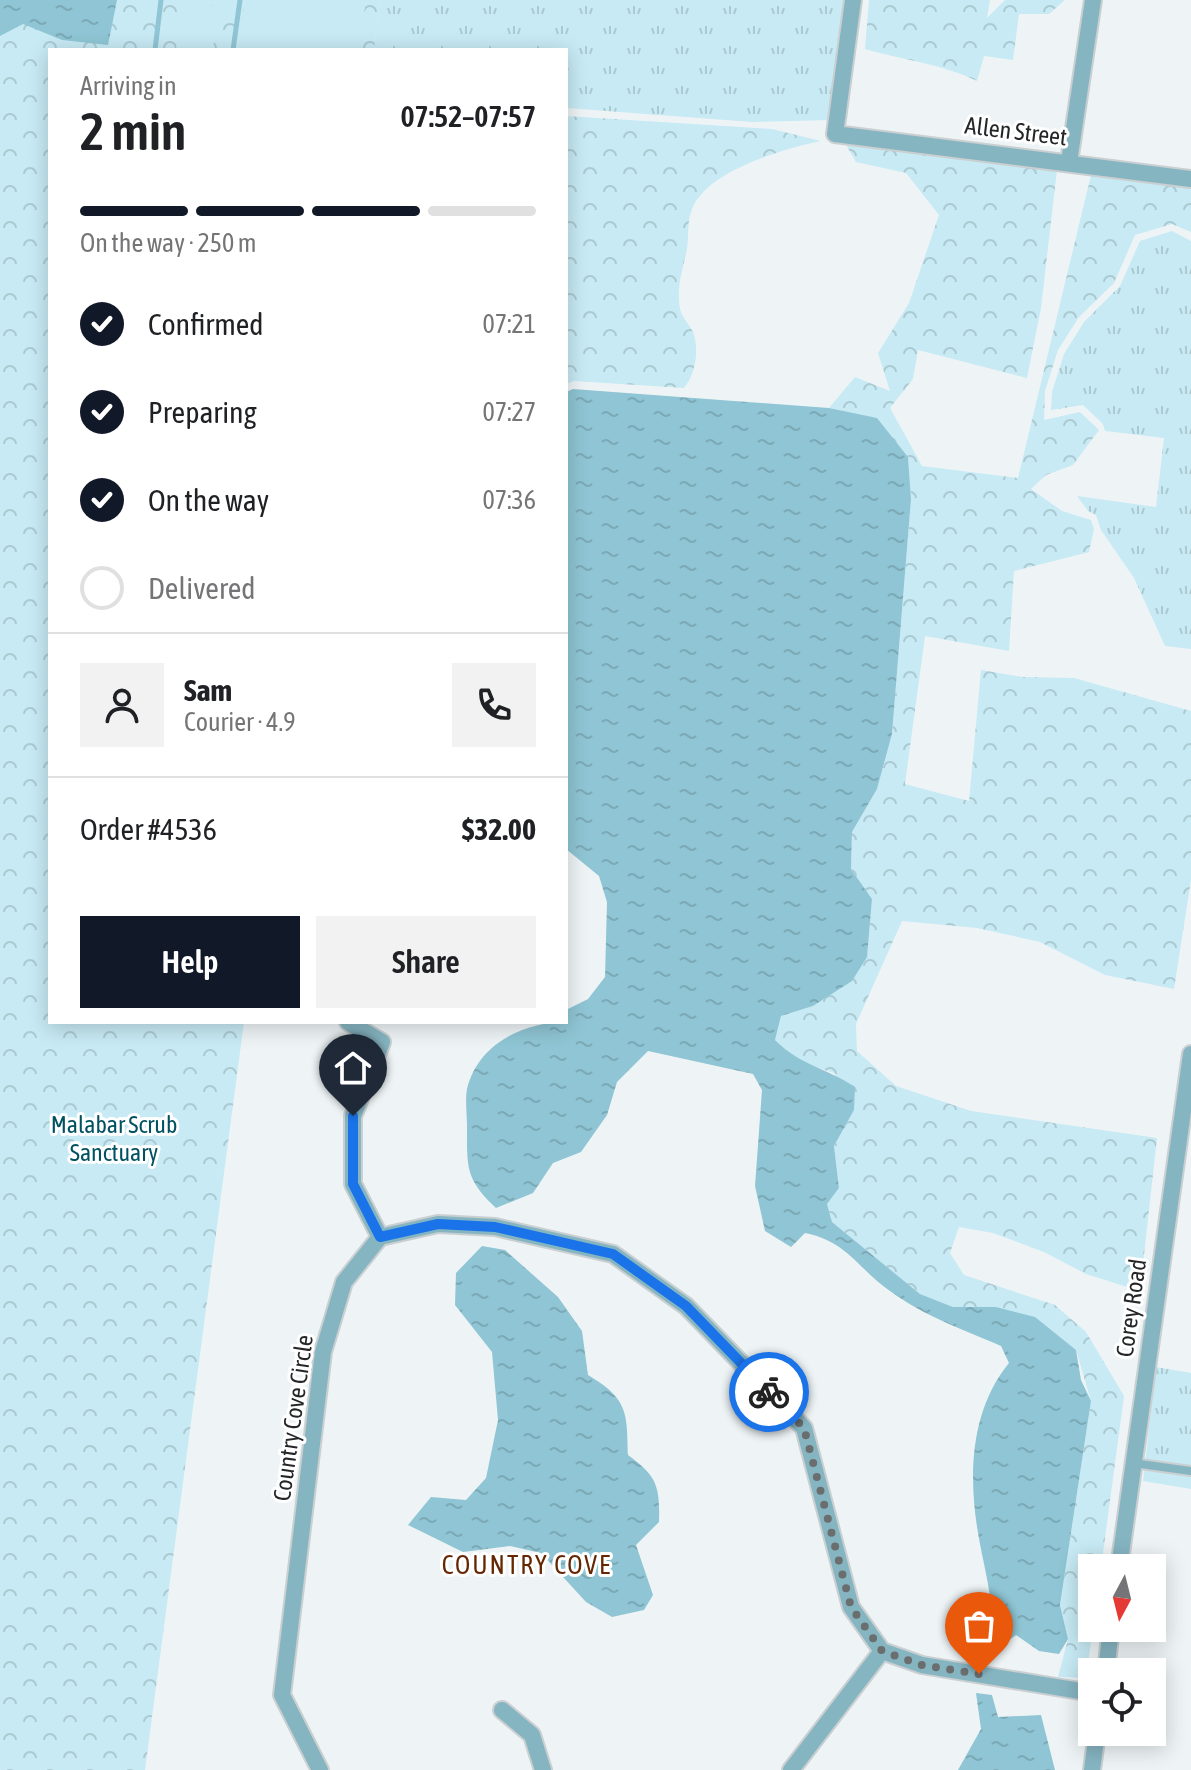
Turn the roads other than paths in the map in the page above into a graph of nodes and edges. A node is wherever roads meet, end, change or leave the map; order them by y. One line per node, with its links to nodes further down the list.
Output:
1 (853, 0): 3 (street, Allen Street)
2 (1093, 0): 3 (street)
3 (1069, 162): 4 (street, Allen Street)
4 (1191, 179)
5 (351, 1024): 7 (street)
6 (1191, 1054): 8 (street, Corey Road)
7 (380, 1237): 11 (street); 15 (street, Country Cove Circle)
8 (1133, 1463): 9 (lane); 10 (street, Corey Road)
9 (1191, 1471)
10 (1121, 1554)
11 (882, 1651): 12 (street); 17 (street)
12 (1078, 1691)
13 (502, 1710): 16 (street)
14 (1095, 1746): 18 (street)
15 (317, 1768)
16 (543, 1770)
17 (791, 1770)
18 (1092, 1770)

